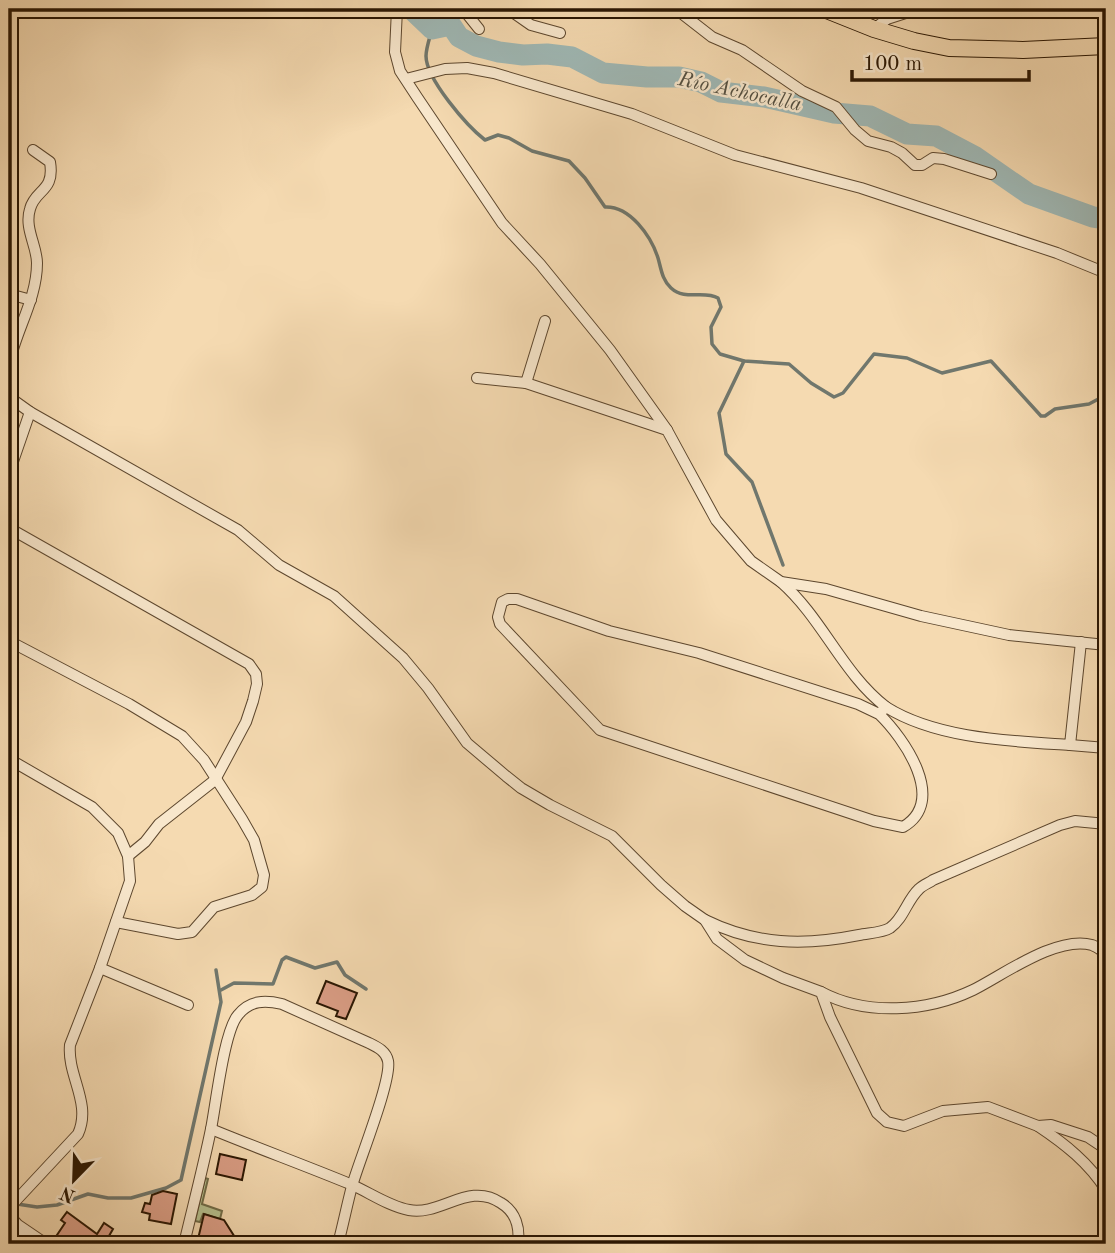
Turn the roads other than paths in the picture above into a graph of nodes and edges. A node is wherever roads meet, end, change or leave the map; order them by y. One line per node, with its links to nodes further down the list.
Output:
1 (397, 9): 11 (street)
2 (463, 9): 7 (street)
3 (508, 9): 9 (street)
4 (676, 9): 13 (street)
5 (824, 9): 8 (main road)
6 (918, 9): 8 (street)
7 (479, 29)
8 (874, 29): 10 (main road)
9 (560, 33)
10 (1106, 46)
11 (406, 79): 14 (street); 23 (street)
12 (33, 150): 16 (street)
13 (991, 174)
14 (1106, 273)
15 (9, 294): 16 (street)
16 (31, 300): 18 (street)
17 (545, 321): 20 (street)
18 (9, 364)
19 (477, 378): 20 (street)
20 (526, 383): 23 (street)
21 (9, 394): 22 (street)
22 (30, 412): 24 (street); 37 (street)
23 (667, 430): 26 (street)
24 (9, 473)
25 (9, 528): 34 (street)
26 (781, 582): 28 (street); 30 (street)
27 (9, 642): 34 (street)
28 (1081, 642): 29 (street); 31 (street)
29 (1106, 645)
30 (883, 710): 30 (street); 31 (street)
31 (1070, 745): 32 (street)
32 (1106, 748)
33 (9, 759): 36 (street)
34 (215, 780): 36 (street); 38 (street)
35 (1106, 824): 37 (street)
36 (128, 856): 38 (street)
37 (705, 920): 41 (street)
38 (116, 922): 40 (street)
39 (1106, 953): 41 (street)
40 (100, 968): 42 (street); 48 (street)
41 (821, 992): 43 (street)
42 (188, 1005)
43 (1038, 1126): 45 (street); 47 (street)
44 (211, 1129): 46 (street); 46 (street); 53 (street)
45 (1106, 1149)
46 (352, 1185): 54 (street); 55 (street)
47 (1106, 1190)
48 (9, 1208)
49 (9, 1215): 50 (street)
50 (18, 1226): 51 (street); 52 (street)
51 (26, 1244)
52 (46, 1244)
53 (184, 1244)
54 (338, 1244)
55 (519, 1244)

